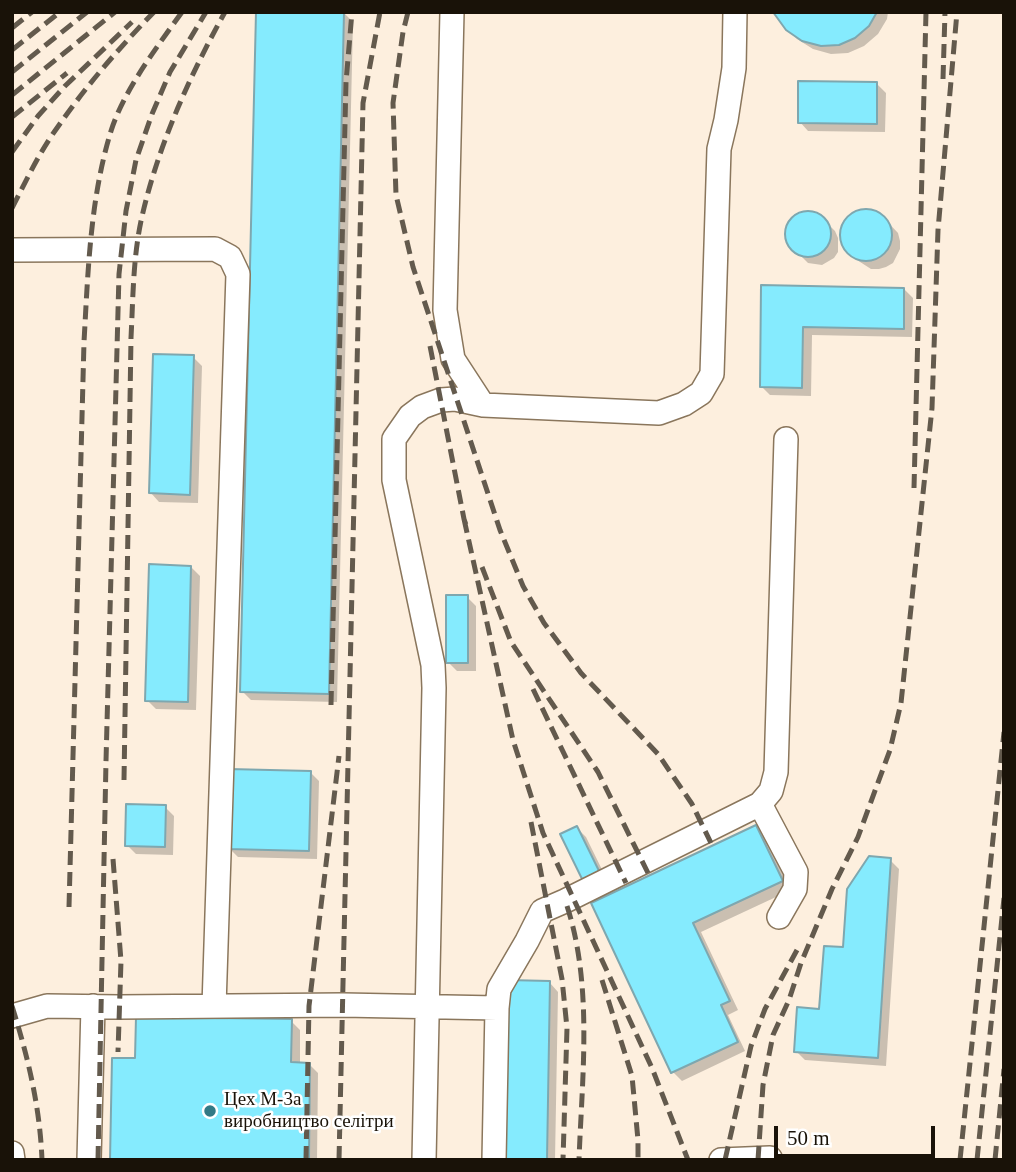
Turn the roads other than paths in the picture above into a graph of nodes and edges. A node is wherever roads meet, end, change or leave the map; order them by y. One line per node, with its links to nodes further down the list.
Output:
1 (452, 12): 4 (lane)
2 (735, 12): 4 (lane)
3 (12, 250): 9 (lane)
4 (483, 405): 10 (lane)
5 (786, 439): 6 (lane)
6 (761, 804): 7 (lane); 11 (lane)
7 (779, 917)
8 (93, 1006): 9 (lane); 12 (lane); 16 (lane)
9 (214, 1006): 10 (lane)
10 (428, 1006): 11 (lane); 17 (lane)
11 (497, 1009): 18 (lane)
12 (12, 1016)
13 (12, 1153): 15 (lane)
14 (770, 1158): 19 (lane)
15 (13, 1160)
16 (89, 1160)
17 (424, 1160)
18 (494, 1160)
19 (721, 1160)

